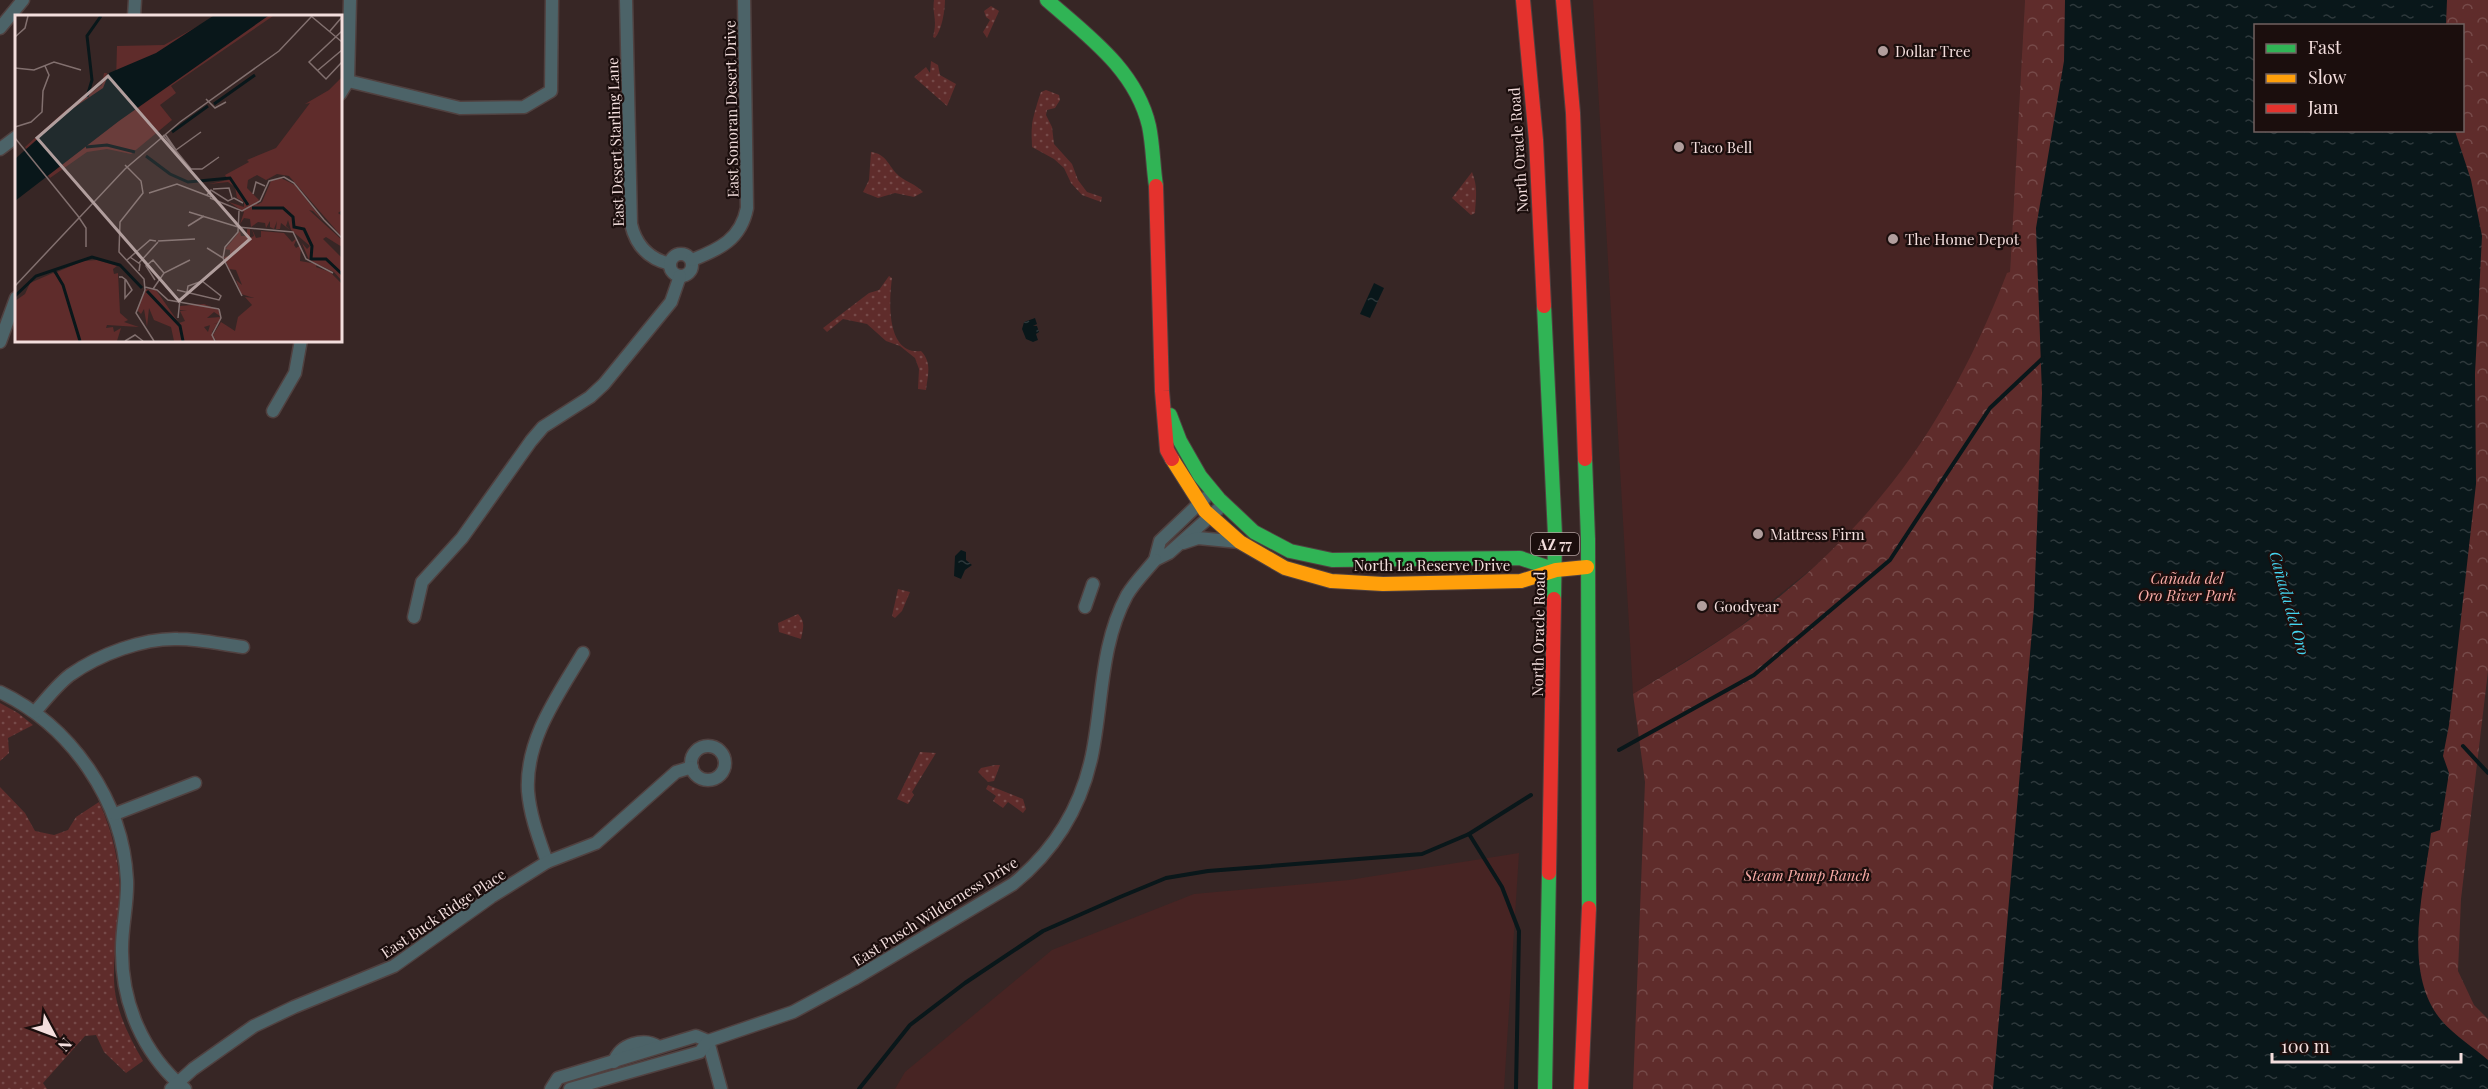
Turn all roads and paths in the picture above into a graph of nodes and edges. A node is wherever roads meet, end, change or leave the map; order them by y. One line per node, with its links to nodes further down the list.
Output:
1 (22, 0): 11 (street)
2 (135, 0): 10 (street)
3 (350, 0): 12 (street)
4 (552, 0): 12 (street)
5 (626, 0): 17 (street, East Desert Starling Lane)
6 (744, 0): 16 (street, East Sonoran Desert Drive)
7 (1047, 0): 22 (main road, North La Reserve Drive)
8 (1523, 0): 32 (main road, North Oracle Road / AZ 77)
9 (1563, 0): 31 (main road, AZ 77)
10 (134, 15)
11 (2, 21)
12 (348, 81): 13 (street)
13 (342, 91)
14 (15, 141): 15 (street)
15 (0, 149)
16 (692, 260): 17 (street, East Sonoran Desert Drive); 18 (street, East Sonoran Desert Drive)
17 (670, 264): 18 (street)
18 (680, 276): 35 (street, East Sonoran Desert Drive)
19 (15, 301): 20 (street)
20 (0, 342)
21 (301, 342): 23 (street)
22 (1161, 391): 24 (main road, North La Reserve Drive); 25 (main road, North La Reserve Drive)
23 (273, 411)
24 (1212, 491): 25 (street, East Pusch Wilderness Drive); 26 (main road, North La Reserve Drive)
25 (1200, 503): 27 (main road, North La Reserve Drive); 30 (street, East Pusch Wilderness Drive)
26 (1224, 504): 27 (street, East Pusch Wilderness Drive); 32 (main road, North La Reserve Drive)
27 (1210, 515): 28 (main road, North La Reserve Drive); 29 (street, East Pusch Wilderness Drive)
28 (1240, 542): 29 (street, East Pusch Wilderness Drive); 32 (main road, North La Reserve Drive)
29 (1179, 544): 30 (street, East Pusch Wilderness Drive)
30 (1155, 560): 44 (street, East Pusch Wilderness Drive)
31 (1587, 567): 32 (main road, North La Reserve Drive); 50 (main road, AZ 77)
32 (1556, 570): 49 (main road, North Oracle Road / AZ 77)
33 (1093, 584): 34 (street)
34 (1085, 607)
35 (414, 617)
36 (243, 647): 39 (street)
37 (583, 653): 43 (street)
38 (0, 692): 39 (street)
39 (35, 712): 42 (street)
40 (692, 767): 43 (street, East Buck Ridge Place)
41 (195, 783): 42 (street)
42 (114, 814): 45 (street)
43 (547, 862): 45 (street, East Buck Ridge Place)
44 (708, 1041): 46 (street, East Pusch Wilderness Drive); 47 (street, East Pusch Wilderness Drive); 48 (street)
45 (178, 1087)
46 (551, 1089)
47 (570, 1089)
48 (721, 1089)
49 (1545, 1089)
50 (1581, 1089)

